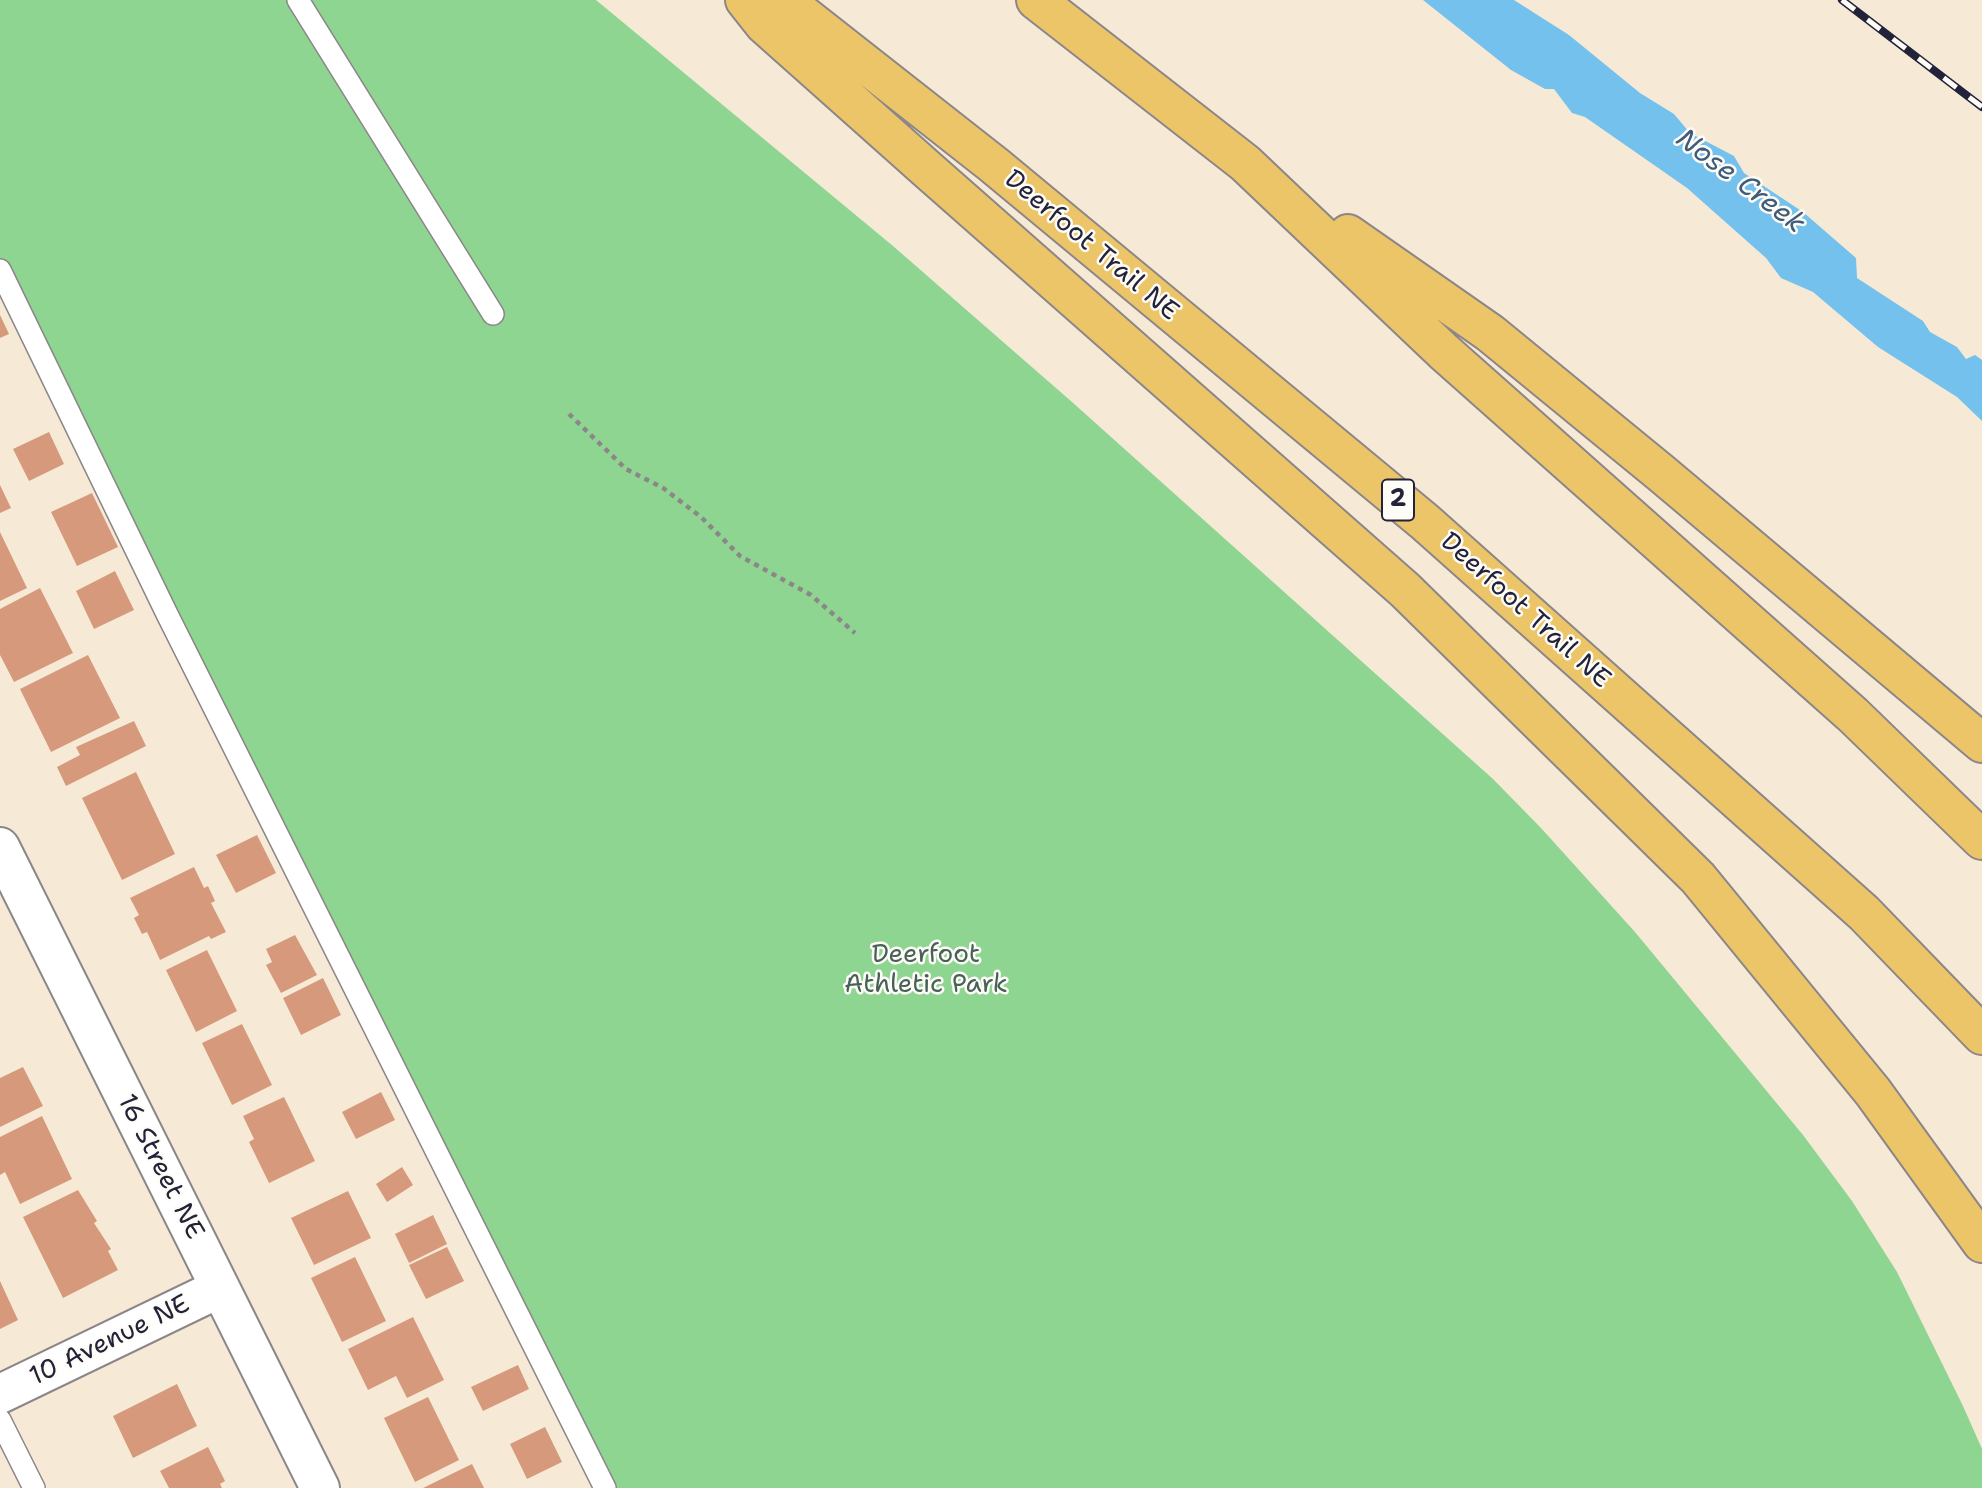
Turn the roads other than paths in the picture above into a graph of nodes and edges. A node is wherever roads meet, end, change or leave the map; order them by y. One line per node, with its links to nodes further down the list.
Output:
1 (298, 0): 7 (lane)
2 (745, 0): 12 (highway)
3 (784, 0): 11 (highway, Deerfoot Trail NE / 2)
4 (1036, 0): 5 (highway)
5 (1245, 163): 8 (highway); 9 (highway)
6 (0, 270): 18 (lane)
7 (493, 314)
8 (1982, 743)
9 (1982, 840)
10 (0, 847): 13 (street, 16 Street NE)
11 (1982, 1035)
12 (1982, 1243)
13 (220, 1288): 14 (street, 10 Avenue NE); 17 (street, 16 Street NE)
14 (0, 1394)
15 (0, 1420): 16 (lane)
16 (34, 1488)
17 (320, 1488)
18 (605, 1488)

